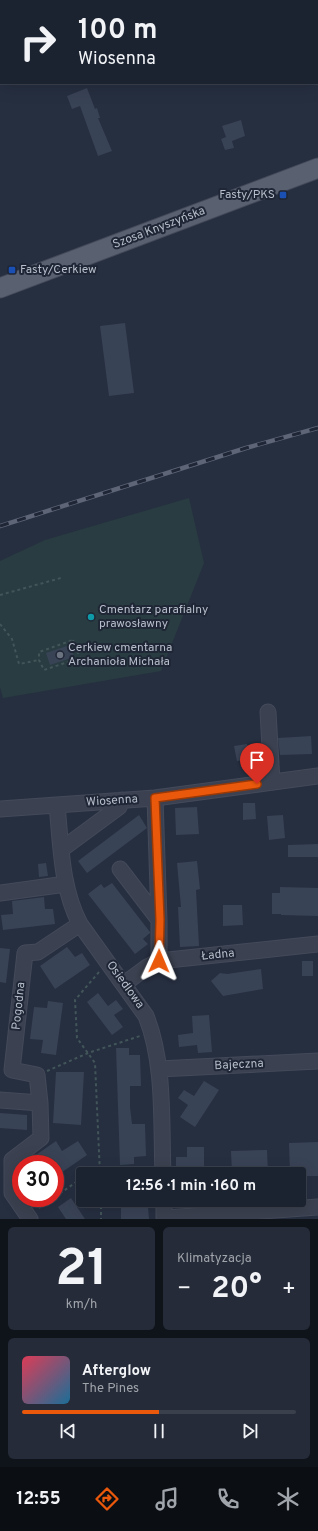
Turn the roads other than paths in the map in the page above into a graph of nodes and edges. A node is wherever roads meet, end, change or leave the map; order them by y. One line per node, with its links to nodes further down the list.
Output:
1 (318, 168): 2 (main road, Szosa Knyszyńska)
2 (0, 288)
3 (268, 712): 5 (street)
4 (318, 776): 5 (street, Wiosenna)
5 (272, 782): 6 (street, Wiosenna)
6 (155, 798): 7 (street, Wiosenna); 14 (street)
7 (122, 800): 8 (street, Wiosenna); 10 (street)
8 (57, 805): 9 (street, Wiosenna); 10 (street, Osiedlowa)
9 (0, 809)
10 (62, 849): 12 (street, Osiedlowa)
11 (120, 869): 14 (street)
12 (66, 884): 13 (street); 15 (street, Osiedlowa)
13 (0, 893)
14 (160, 920): 17 (street)
15 (80, 924): 18 (street, Osiedlowa); 22 (street, Pogodna)
16 (318, 944): 17 (street, Ładna)
17 (159, 961): 18 (street, Ładna)
18 (124, 984): 20 (street, Osiedlowa)
19 (318, 1061): 20 (street, Bajeczna)
20 (159, 1069): 23 (street, Osiedlowa)
21 (0, 1100): 22 (street)
22 (40, 1103): 26 (street)
23 (163, 1167)
24 (164, 1207): 27 (street)
25 (318, 1207): 27 (street)
26 (29, 1217)
27 (164, 1218)

